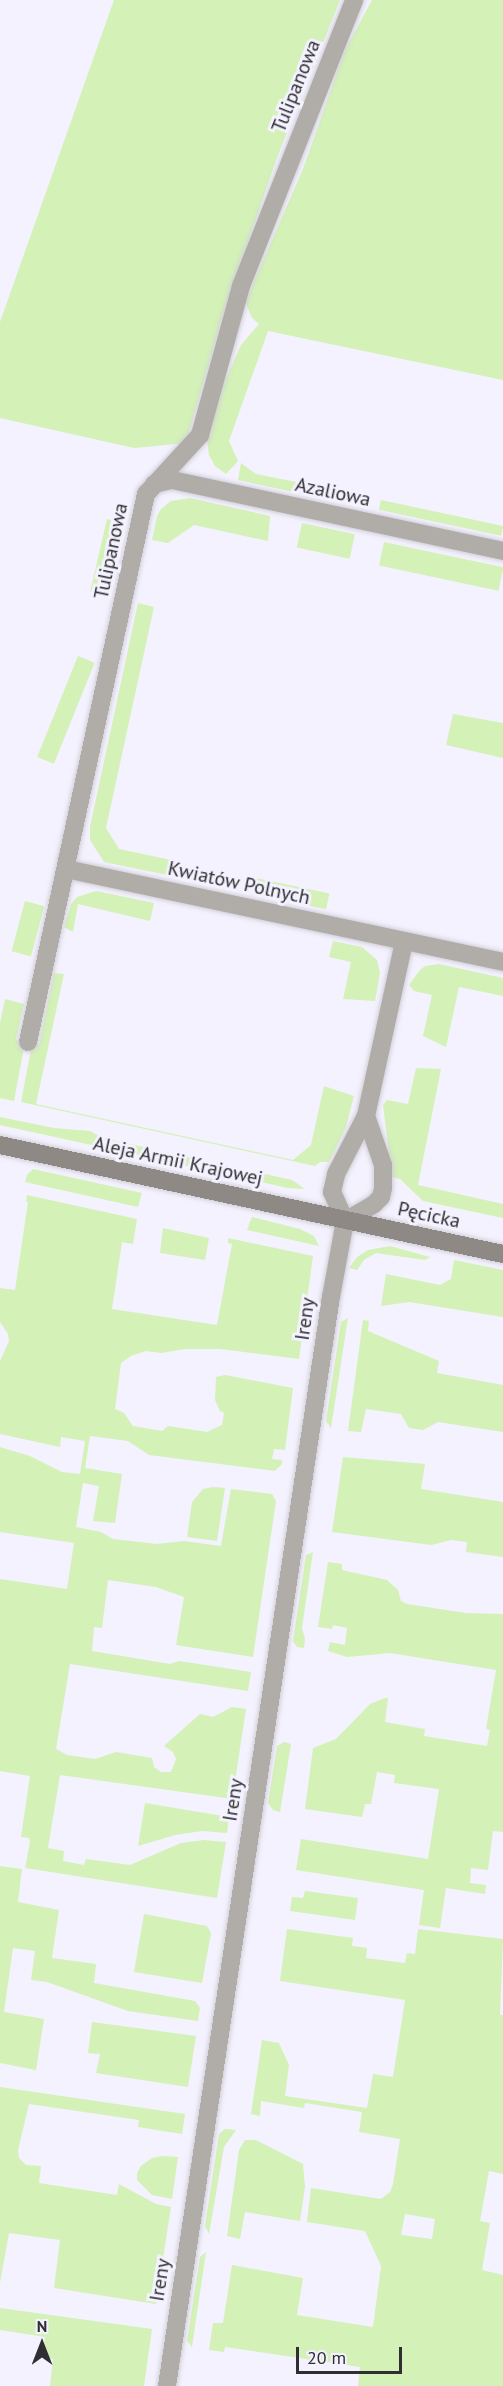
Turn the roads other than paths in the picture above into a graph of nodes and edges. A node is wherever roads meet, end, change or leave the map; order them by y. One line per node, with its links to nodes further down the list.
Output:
1 (354, 0): 2 (street, Tulipanowa)
2 (154, 484): 3 (street, Azaliowa); 4 (street, Tulipanowa)
3 (503, 551)
4 (66, 869): 5 (street, Kwiatów Polnych); 7 (street, Tulipanowa)
5 (404, 941): 6 (street, Kwiatów Polnych); 8 (street)
6 (503, 962)
7 (27, 1042)
8 (366, 1116): 10 (street); 10 (street)
9 (0, 1145): 10 (street, Aleja Armii Krajowej)
10 (345, 1221): 11 (street, Pęcicka); 12 (street, Ireny)
11 (503, 1254)
12 (167, 2386)

